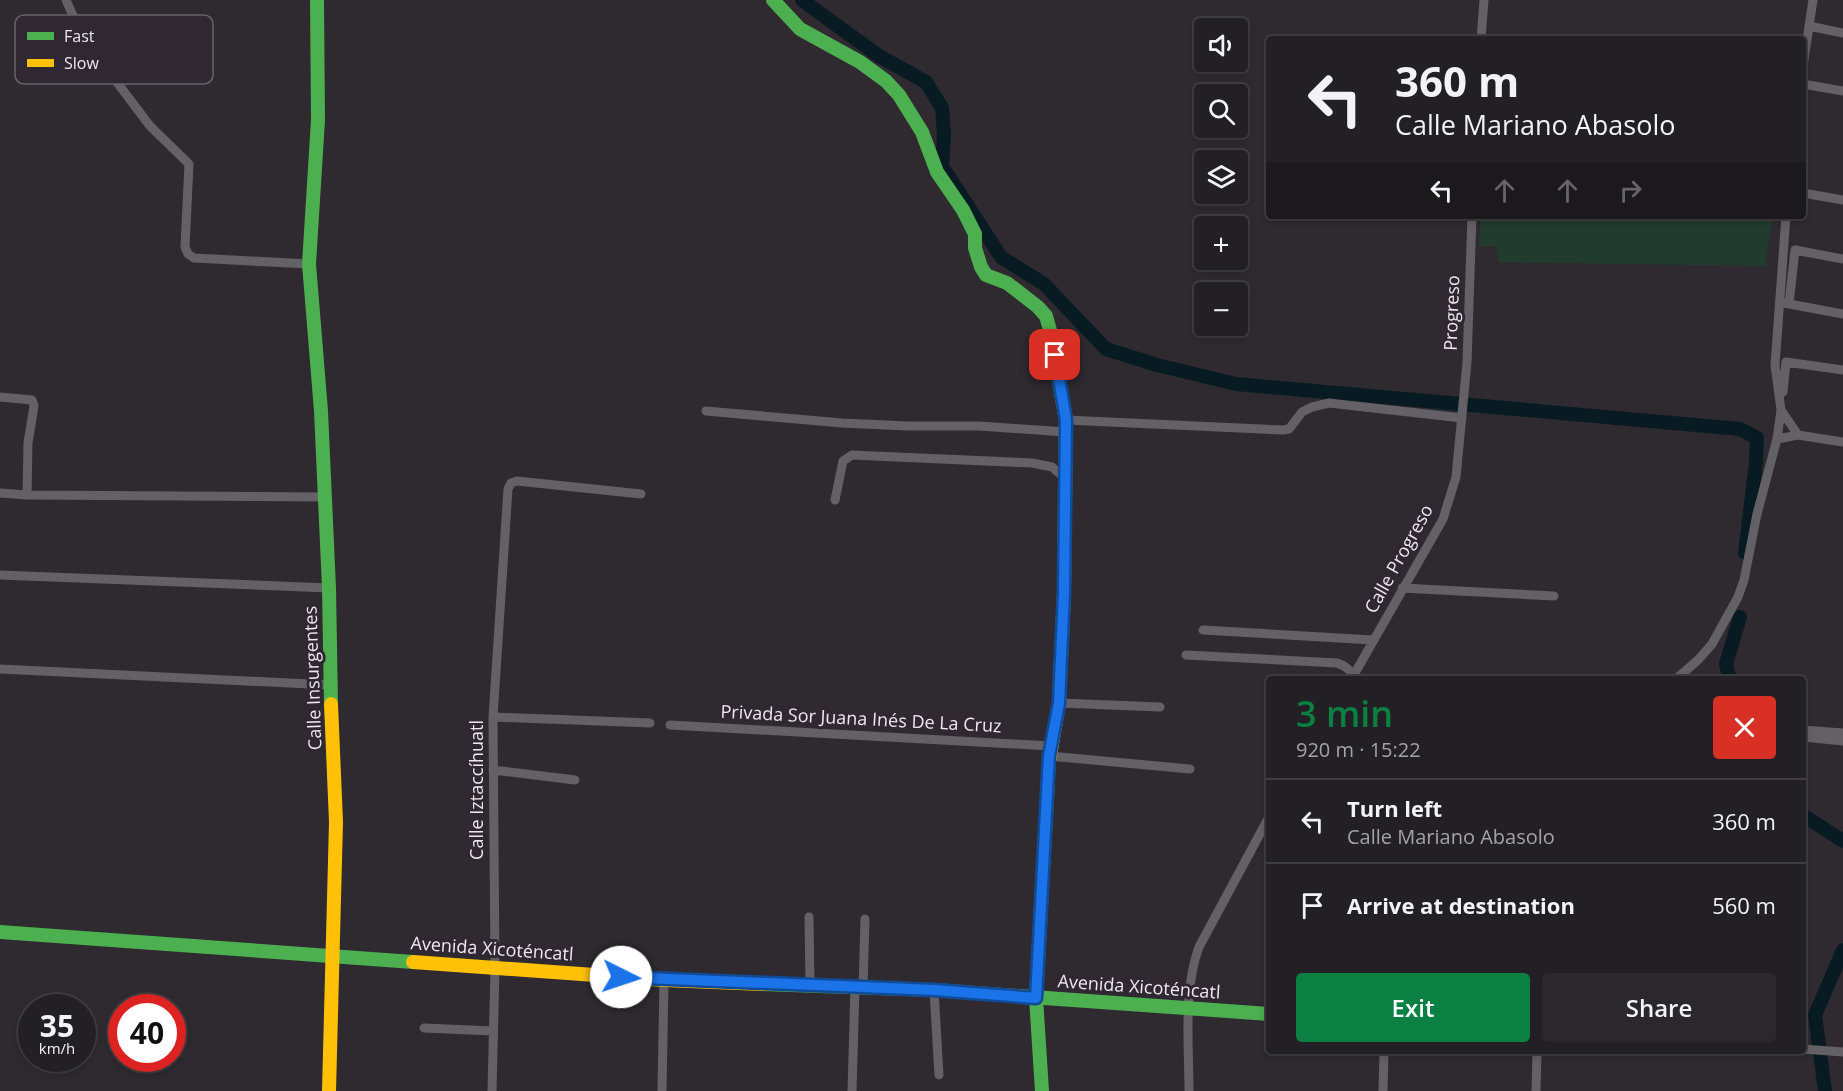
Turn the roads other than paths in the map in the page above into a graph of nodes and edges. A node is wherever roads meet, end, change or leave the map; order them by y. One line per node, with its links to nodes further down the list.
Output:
1 (66, 0): 6 (street)
2 (317, 0): 19 (street, Calle Insurgentes)
3 (773, 0): 28 (street)
4 (1484, 0): 9 (street)
5 (1813, 0): 7 (street)
6 (73, 15)
7 (1809, 26): 8 (street); 10 (street)
8 (1843, 33)
9 (1481, 36)
10 (1806, 46)
11 (118, 84): 19 (street)
12 (1806, 85): 13 (street)
13 (1843, 91)
14 (1806, 194): 15 (street)
15 (1843, 200)
16 (1472, 219): 27 (street, Progreso)
17 (1786, 219): 20 (street)
18 (1843, 259): 21 (street)
19 (309, 264): 36 (street, Calle Insurgentes)
20 (1779, 302): 21 (street); 25 (street)
21 (1789, 304): 22 (street)
22 (1843, 314)
23 (1843, 370): 25 (street)
24 (0, 397): 35 (street)
25 (1781, 408): 29 (street); 30 (street)
26 (706, 411): 28 (street)
27 (1462, 415): 28 (street); 40 (street, Calle Progreso)
28 (1066, 426): 32 (street)
29 (1798, 435): 30 (street); 31 (street)
30 (1777, 439): 48 (street)
31 (1843, 442)
32 (1065, 478): 37 (street); 50 (street)
33 (0, 493): 35 (street)
34 (641, 494): 52 (street, Calle Iztaccíhuatl)
35 (27, 495): 36 (street)
36 (325, 498): 39 (street, Calle Insurgentes)
37 (836, 501)
38 (0, 575): 39 (street)
39 (329, 588): 49 (street, Calle Insurgentes)
40 (1402, 588): 41 (street); 43 (street, Calle Progreso)
41 (1554, 596)
42 (1203, 630): 43 (street)
43 (1373, 640): 47 (street, Calle Progreso)
44 (1186, 655): 46 (street)
45 (0, 669): 49 (street)
46 (1352, 676)
47 (1354, 676)
48 (1680, 676)
49 (330, 685): 67 (street, Calle Insurgentes)
50 (1059, 703): 51 (street); 59 (street)
51 (1160, 707)
52 (493, 717): 53 (street); 61 (street, Calle Iztaccíhuatl)
53 (650, 723)
54 (670, 725): 59 (street, Privada Sor Juana Inés De La Cruz)
55 (1806, 730): 56 (street)
56 (1843, 733)
57 (1806, 737): 58 (street)
58 (1843, 741)
59 (1050, 751): 60 (street, Privada Sor Juana Inés De La Cruz); 73 (street)
60 (1190, 769)
61 (493, 770): 62 (street); 68 (street, Calle Iztaccíhuatl)
62 (575, 780)
63 (1266, 823): 74 (street)
64 (809, 917): 70 (street)
65 (866, 919): 71 (street)
66 (0, 932): 67 (street, Avenida Xicoténcatl)
67 (334, 955): 68 (street, Avenida Xicoténcatl); 83 (street, Calle Insurgentes)
68 (495, 968): 69 (street, Avenida Xicoténcatl); 77 (street, Calle Iztaccíhuatl)
69 (664, 980): 70 (street, Avenida Xicoténcatl); 85 (street)
70 (810, 985): 71 (street, Avenida Xicoténcatl)
71 (859, 987): 72 (street, Avenida Xicoténcatl); 86 (street)
72 (934, 990): 73 (street, Avenida Xicoténcatl); 82 (street)
73 (1036, 998): 74 (street, Avenida Xicoténcatl); 87 (street)
74 (1189, 1009): 75 (street, Avenida Xicoténcatl); 88 (street)
75 (1266, 1014)
76 (424, 1028): 77 (street)
77 (493, 1031): 84 (street, Calle Iztaccíhuatl)
78 (1808, 1050): 79 (street)
79 (1843, 1052)
80 (1384, 1054): 89 (street)
81 (1537, 1054): 90 (street)
82 (939, 1075)
83 (329, 1091)
84 (492, 1091)
85 (662, 1091)
86 (852, 1091)
87 (1042, 1091)
88 (1189, 1091)
89 (1383, 1091)
90 (1536, 1091)

